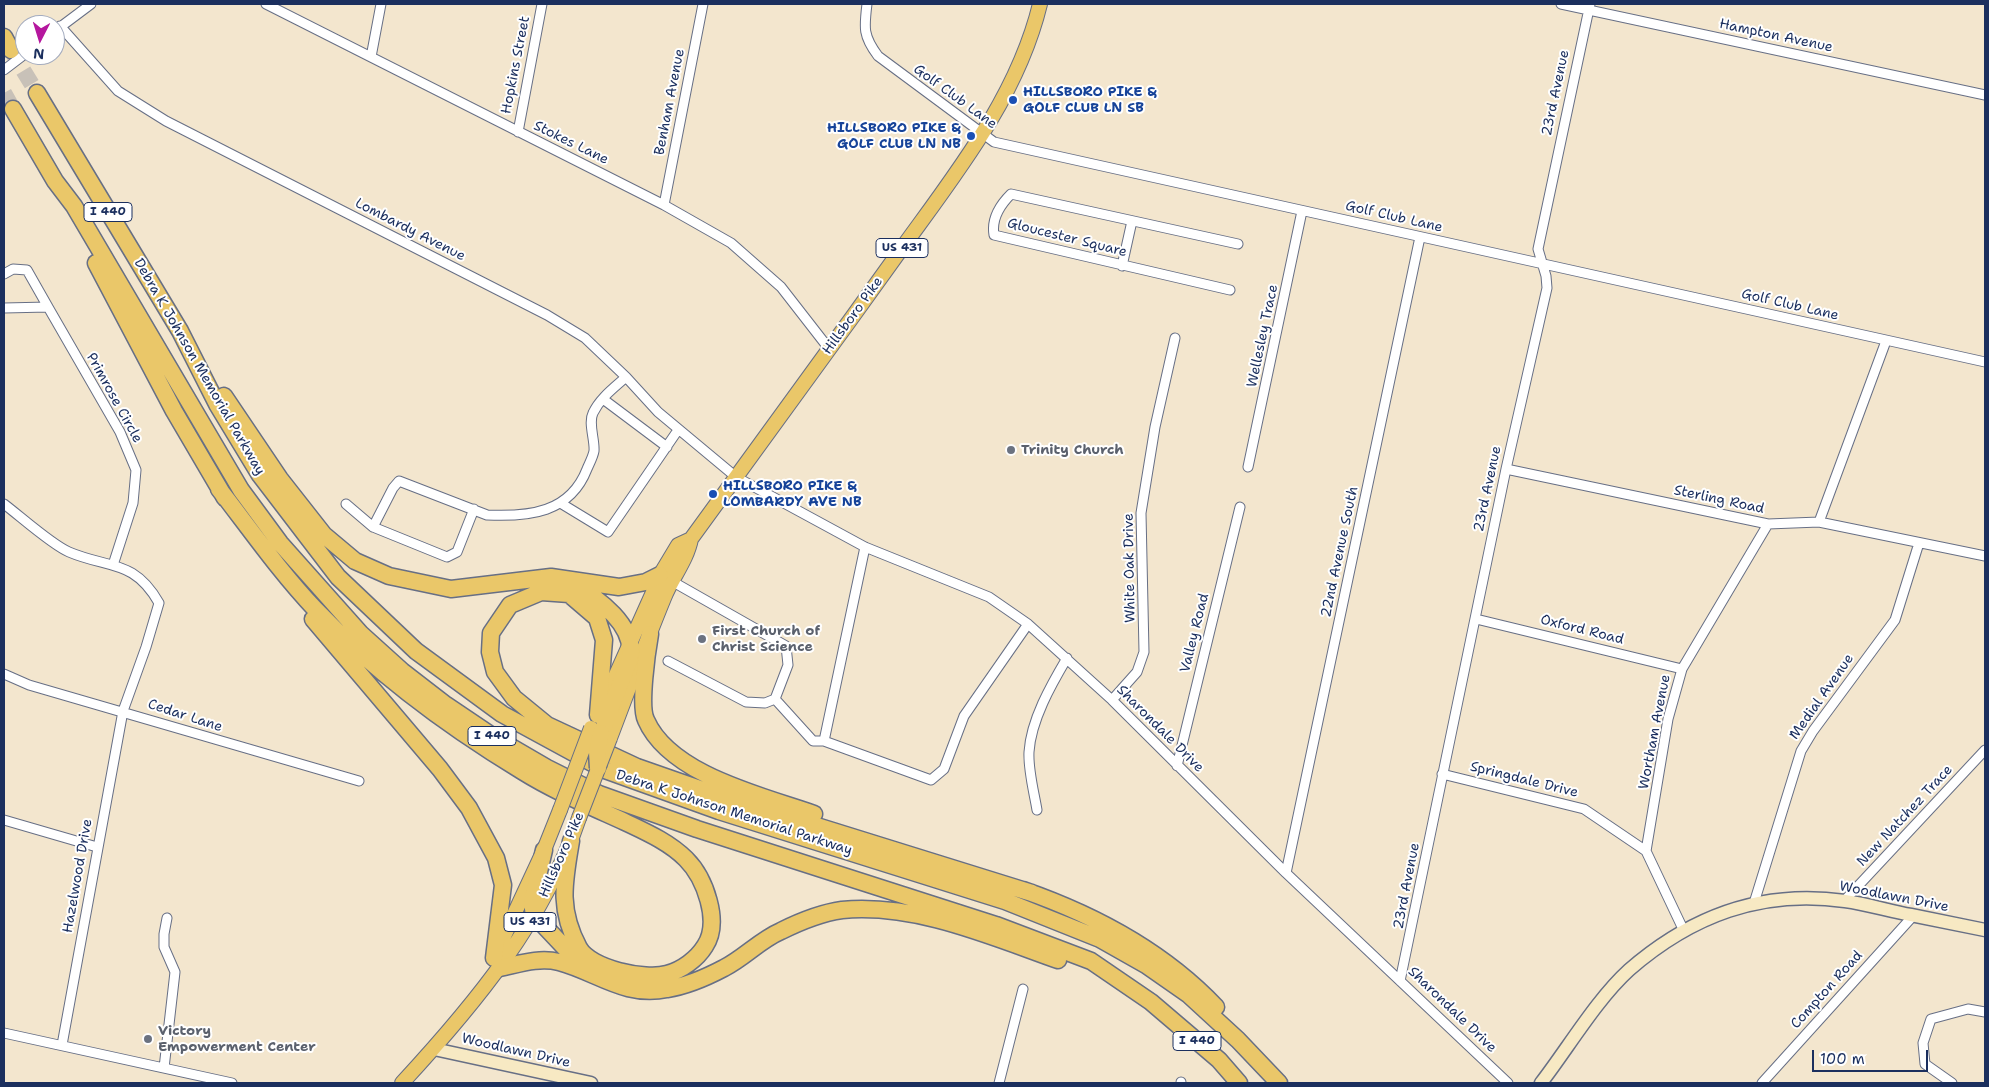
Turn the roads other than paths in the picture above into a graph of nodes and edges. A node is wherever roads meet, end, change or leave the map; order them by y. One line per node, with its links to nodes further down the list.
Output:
1 (91, 4): 10 (street)
2 (266, 4): 13 (street, Stokes Lane)
3 (381, 4): 13 (street)
4 (542, 4): 18 (street, Hopkins Street)
5 (703, 4): 21 (street, Benham Avenue)
6 (867, 4): 19 (street, Golf Club Lane)
7 (1040, 4): 19 (main road, Hillsboro Pike / US 431)
8 (1561, 4): 9 (street, Hampton Avenue)
9 (1589, 7): 16 (street, Hampton Avenue); 26 (street, 23rd Avenue)
10 (65, 23)
11 (65, 35): 37 (street, Lombardy Avenue)
12 (13, 47): 14 (street)
13 (371, 56): 18 (street, Stokes Lane)
14 (4, 70)
15 (37, 93): 32 (highway, Debra K Johnson Memorial Parkway / I 440)
16 (1985, 95)
17 (14, 109): 20 (highway, Debra K Johnson Memorial Parkway / I 440)
18 (518, 132): 21 (street, Stokes Lane)
19 (982, 134): 22 (street, Golf Club Lane); 35 (main road, Hillsboro Pike / US 431)
20 (55, 181): 44 (highway); 97 (highway, Debra K Johnson Memorial Parkway / I 440)
21 (664, 205): 35 (street, Stokes Lane)
22 (1302, 211): 24 (street, Golf Club Lane); 41 (street, Wellesley Trace)
23 (1132, 220): 25 (street, Gloucester Square); 27 (street); 27 (street, Gloucester Square)
24 (1420, 237): 26 (street, Golf Club Lane); 84 (street, 22nd Avenue South)
25 (1238, 244)
26 (1542, 265): 34 (street, Golf Club Lane); 42 (street, 23rd Avenue)
27 (1122, 266): 29 (street, Gloucester Square)
28 (4, 274): 30 (street, Primrose Circle)
29 (1230, 290)
30 (48, 306): 31 (street); 56 (street, Primrose Circle)
31 (4, 308)
32 (180, 330): 58 (highway); 108 (highway, Debra K Johnson Memorial Parkway / I 440)
33 (1175, 338): 68 (street, White Oak Drive)
34 (1886, 341): 36 (street, Golf Club Lane); 50 (street)
35 (830, 350): 43 (main road, Hillsboro Pike / US 431)
36 (1985, 362)
37 (626, 377): 38 (street); 39 (street, Lombardy Avenue)
38 (603, 399): 40 (street); 47 (street)
39 (678, 430): 40 (street); 43 (street, Lombardy Avenue)
40 (668, 445): 47 (street)
41 (1248, 467)
42 (1506, 469): 51 (street, Sterling Road); 59 (street, 23rd Avenue)
43 (736, 477): 54 (street, Sharondale Drive); 57 (main road, Hillsboro Pike / US 431)
44 (220, 489): 78 (highway); 93 (highway)
45 (4, 504): 56 (street)
46 (346, 504): 52 (street)
47 (562, 504): 49 (street)
48 (1240, 506): 73 (street, Valley Road)
49 (474, 509): 52 (street); 52 (street)
50 (1819, 522): 51 (street, Sterling Road); 53 (street, Sterling Road)
51 (1768, 524): 65 (street, Wortham Avenue)
52 (374, 527)
53 (1919, 543): 55 (street, Sterling Road); 87 (street, Medial Avenue)
54 (865, 547): 60 (street, Sharondale Drive); 71 (street)
55 (1985, 556)
56 (114, 565): 69 (street, Hazelwood Drive)
57 (666, 577): 58 (highway); 61 (main road, Hillsboro Pike / US 431); 62 (main road, Hillsboro Pike / US 431); 67 (street)
58 (565, 580): 62 (highway)
59 (1476, 619): 65 (street, Oxford Road); 75 (street, 23rd Avenue)
60 (1028, 624): 63 (street, Sharondale Drive); 71 (street)
61 (650, 634): 70 (main road, Hillsboro Pike / US 431); 85 (highway)
62 (630, 639): 70 (highway)
63 (1067, 658): 68 (street, Sharondale Drive); 77 (street)
64 (668, 661): 67 (street)
65 (1682, 669): 83 (street, Wortham Avenue)
66 (4, 674): 69 (street, Cedar Lane)
67 (775, 699): 71 (street)
68 (1112, 700): 73 (street, Sharondale Drive)
69 (123, 711): 76 (street, Cedar Lane); 81 (street, Hazelwood Drive)
70 (600, 729): 74 (highway, bridge); 82 (main road, Hillsboro Pike / US 431, bridge); 85 (highway)
71 (824, 741)
72 (1985, 750): 86 (street, New Natchez Trace)
73 (1177, 766): 84 (street, Sharondale Drive)
74 (598, 768): 78 (main road, Hillsboro Pike / US 431, bridge)
75 (1442, 774): 83 (street, Springdale Drive); 95 (street, 23rd Avenue)
76 (359, 781)
77 (1037, 810)
78 (582, 811): 80 (main road, Hillsboro Pike / US 431); 80 (highway)
79 (4, 820): 81 (street)
80 (571, 841): 88 (main road, Hillsboro Pike / US 431)
81 (97, 847): 100 (street, Hazelwood Drive)
82 (544, 850): 88 (highway); 93 (main road, Hillsboro Pike / US 431)
83 (1646, 851): 91 (street)
84 (1286, 873): 95 (street, Sharondale Drive)
85 (1032, 893): 108 (highway)
86 (1844, 901): 87 (main road, Woodlawn Drive); 89 (main road, Woodlawn Drive)
87 (1754, 903): 91 (main road, Woodlawn Drive)
88 (534, 915): 93 (main road, Hillsboro Pike / US 431); 94 (highway)
89 (1912, 916): 92 (main road, Woodlawn Drive); 111 (street, Compton Road)
90 (167, 918): 102 (street)
91 (1683, 930): 110 (main road, Woodlawn Drive)
92 (1985, 930)
93 (497, 963): 94 (highway); 101 (main road, Hillsboro Pike / US 431)
94 (587, 973): 97 (highway)
95 (1400, 981): 109 (street, Sharondale Drive)
96 (1023, 989): 106 (street)
97 (1151, 1002): 107 (highway, Debra K Johnson Memorial Parkway / I 440)
98 (1985, 1012): 112 (street)
99 (4, 1033): 100 (street)
100 (62, 1045): 102 (street)
101 (434, 1048): 104 (main road, US 431); 105 (main road, Woodlawn Drive)
102 (164, 1068): 103 (street)
103 (232, 1083)
104 (402, 1083)
105 (591, 1083)
106 (999, 1083)
107 (1239, 1083)
108 (1279, 1083)
109 (1508, 1083)
110 (1541, 1083)
111 (1762, 1083)
112 (1952, 1083)

